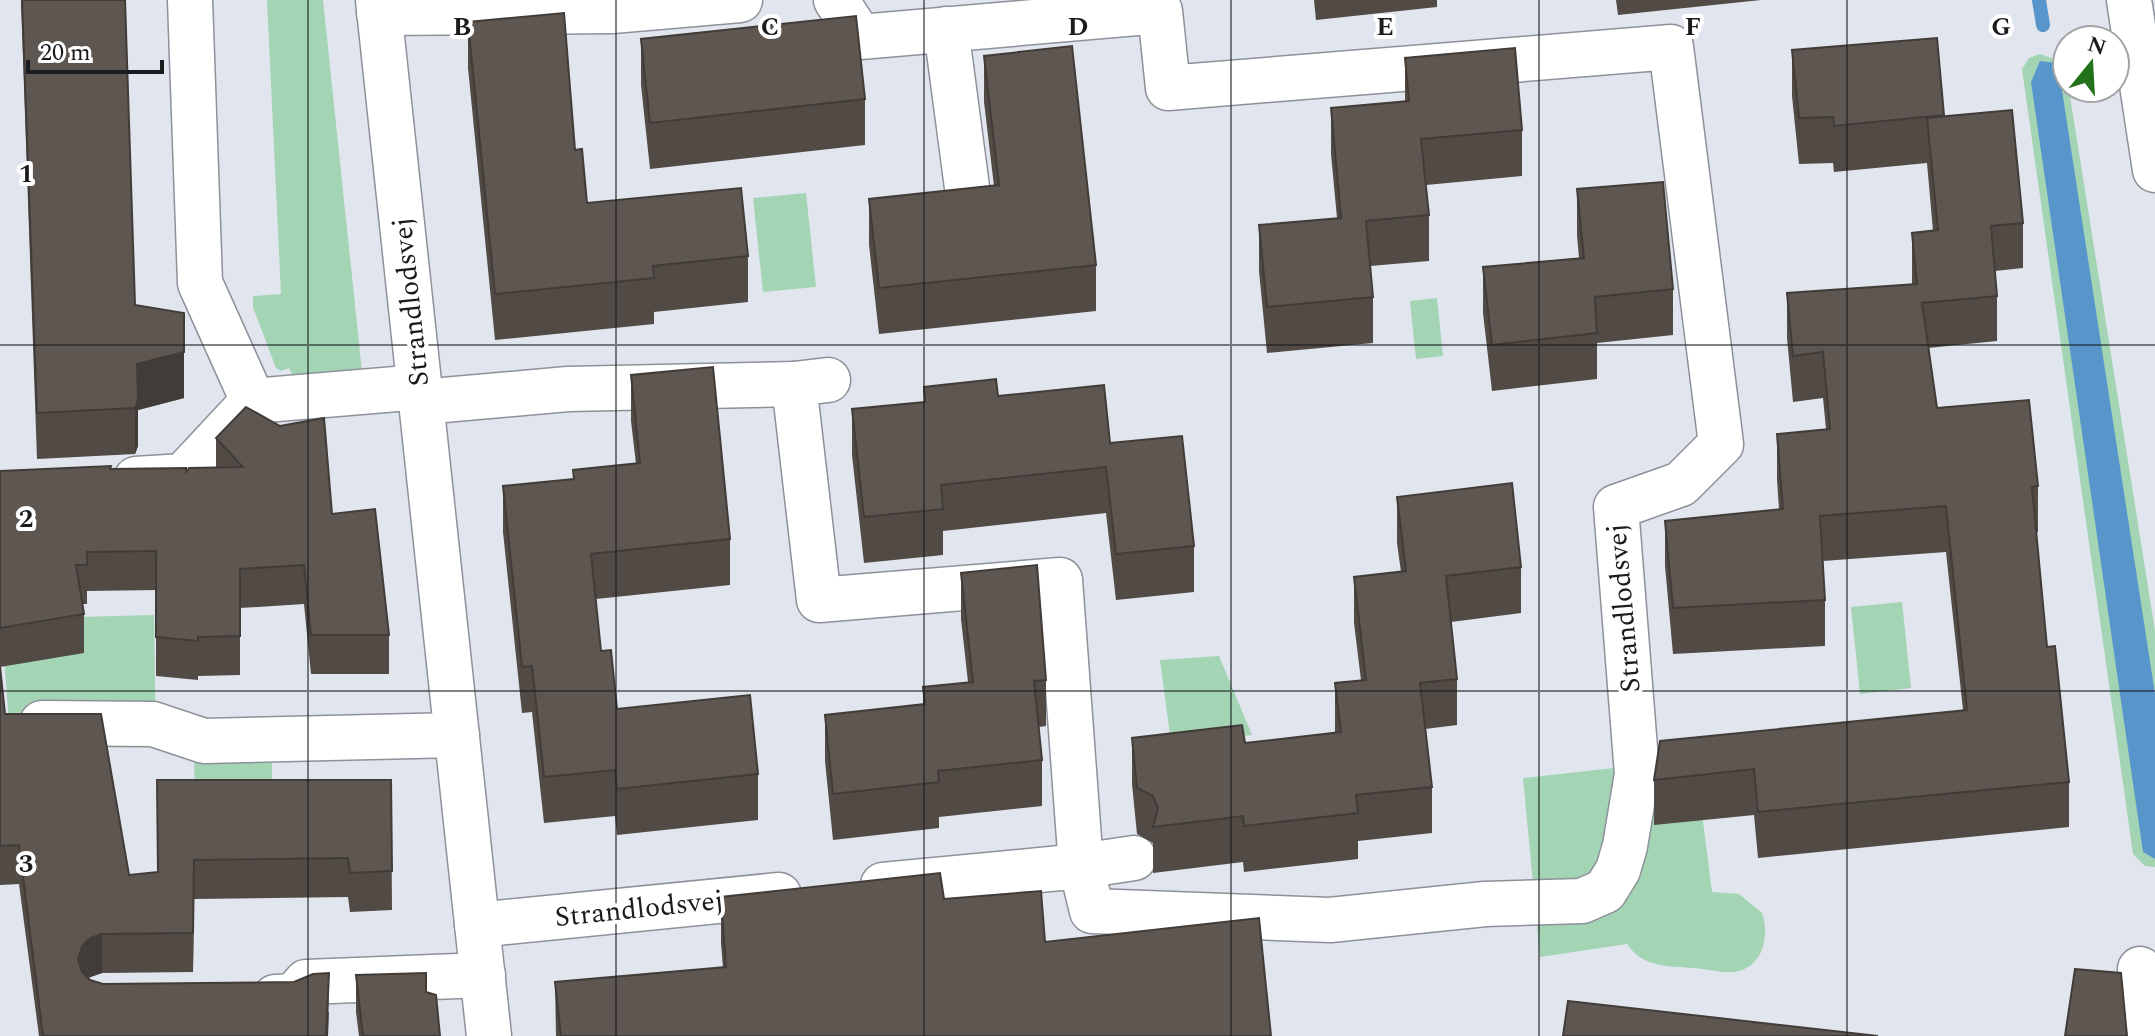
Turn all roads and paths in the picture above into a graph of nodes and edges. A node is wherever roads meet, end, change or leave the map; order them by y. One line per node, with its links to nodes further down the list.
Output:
1 (190, 0): 10 (street)
2 (740, 0): 5 (street, Strandlodsvej)
3 (836, 0): 6 (street, Strandlodsvej)
4 (2129, 0): 7 (street)
5 (378, 7): 9 (street, Strandlodsvej)
6 (946, 29): 8 (street); 15 (street, Strandlodsvej)
7 (2155, 170)
8 (970, 210)
9 (420, 394): 10 (street); 13 (street, Strandlodsvej); 15 (street)
10 (253, 401): 11 (street)
11 (89, 482)
12 (42, 723): 13 (street)
13 (457, 735): 16 (street, Strandlodsvej)
14 (1134, 858): 15 (street)
15 (1081, 866): 16 (street, Strandlodsvej)
16 (477, 925): 18 (street, Strandlodsvej)
17 (2140, 969): 21 (street)
18 (483, 975): 19 (street); 20 (street, Strandlodsvej)
19 (230, 997)
20 (489, 1036)
21 (2150, 1036)

